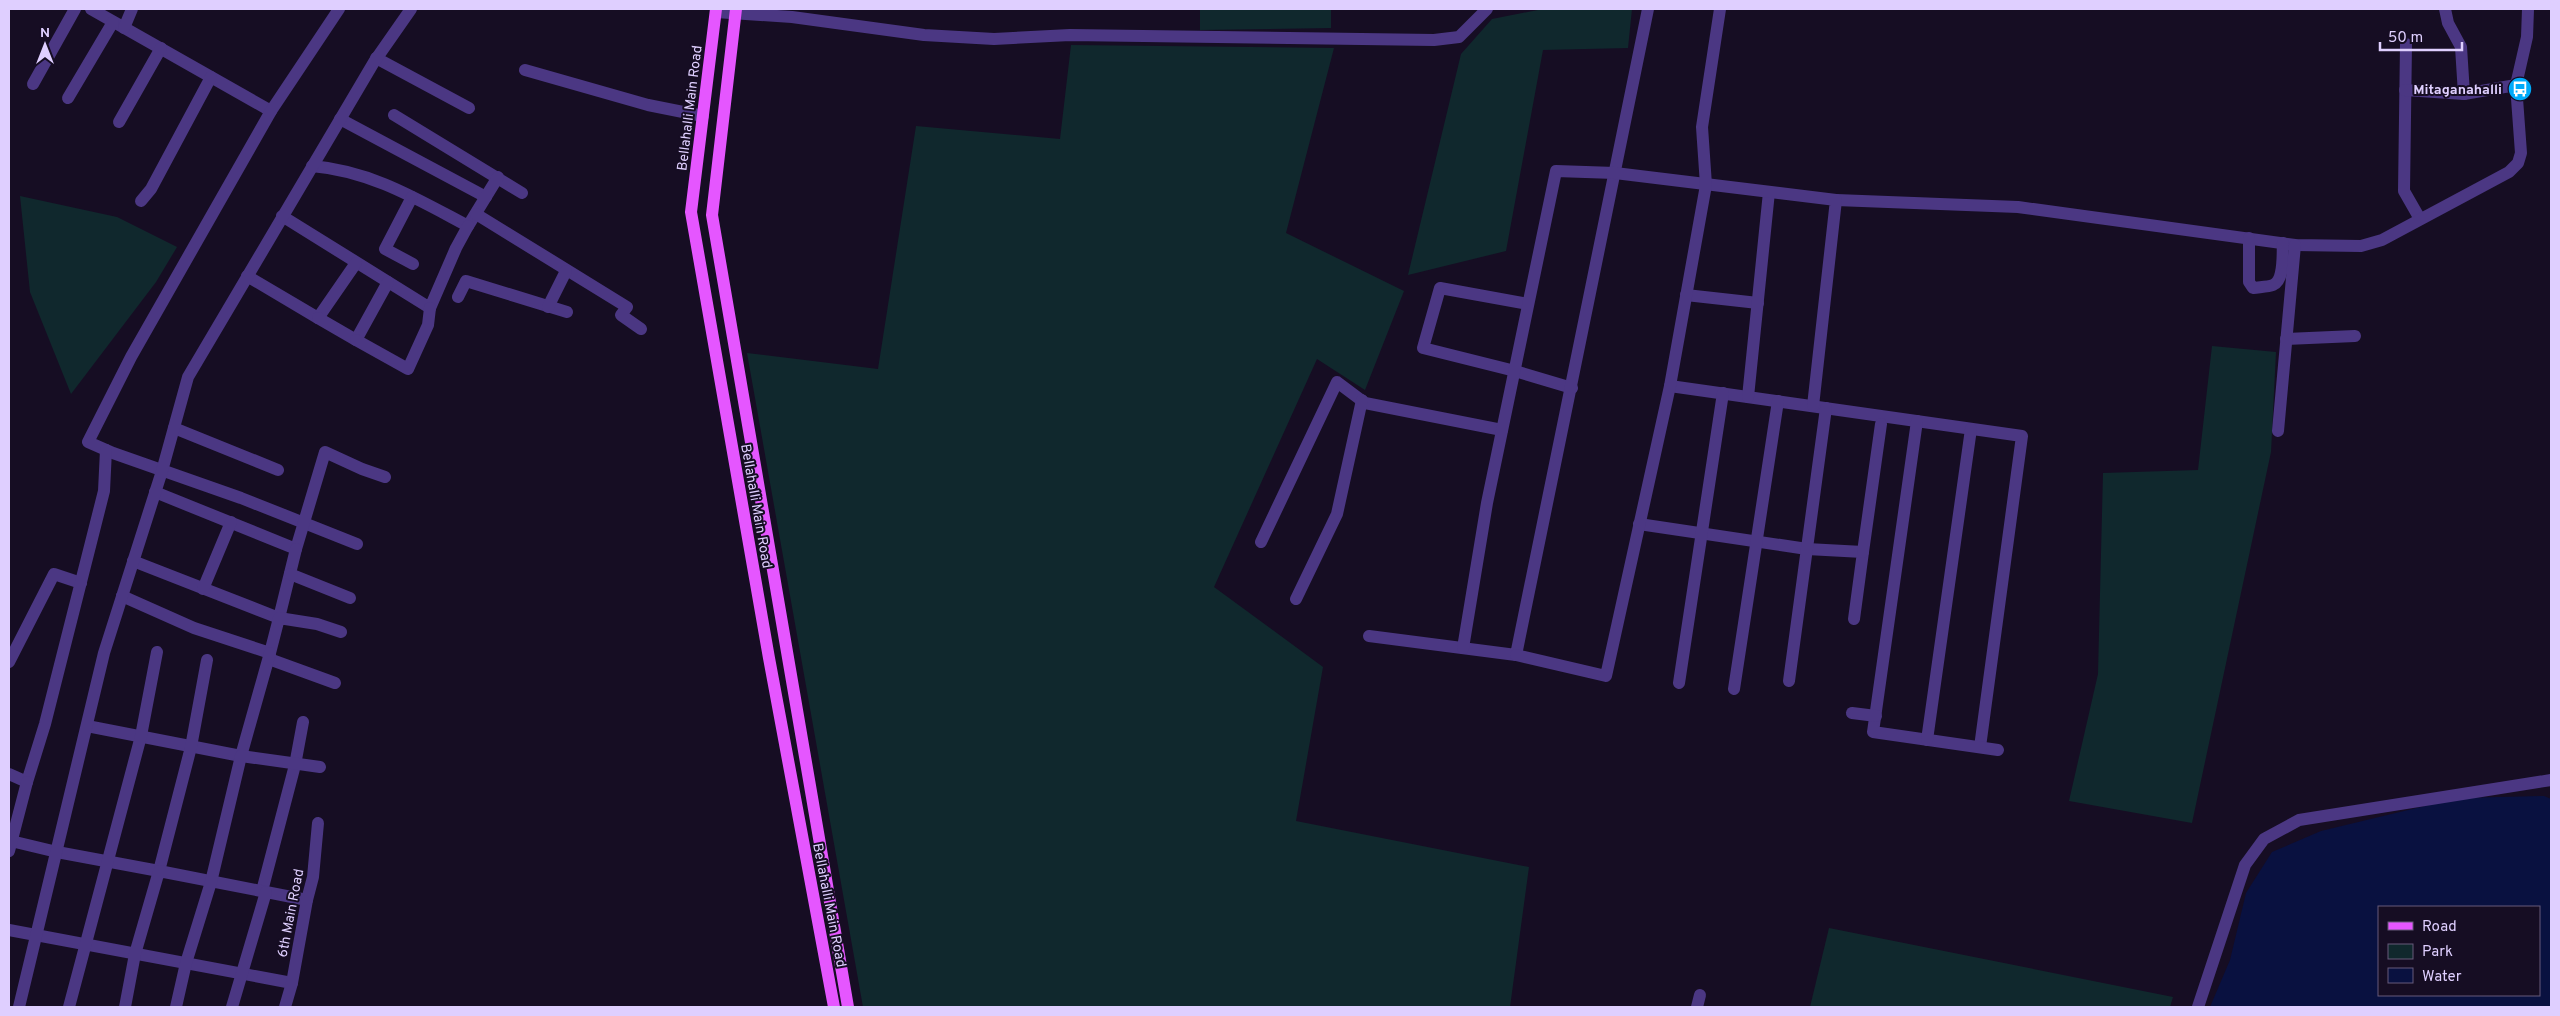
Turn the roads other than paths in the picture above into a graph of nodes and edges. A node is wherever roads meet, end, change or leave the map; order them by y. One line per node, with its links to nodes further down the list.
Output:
1 (75, 9): 19 (street)
2 (91, 9): 13 (street)
3 (132, 9): 13 (street)
4 (339, 9): 25 (street)
5 (411, 9): 16 (street)
6 (1487, 9): 12 (street)
7 (1648, 9): 31 (street)
8 (1720, 9): 33 (street)
9 (2445, 9): 22 (street)
10 (2528, 9): 20 (street)
11 (716, 10): 12 (street); 27 (main road, Bellahalli Main Road)
12 (736, 11): 151 (main road, Bellahalli Main Road)
13 (119, 25): 15 (street); 23 (street)
14 (2406, 44): 21 (street)
15 (161, 48): 18 (street); 29 (street)
16 (376, 58): 24 (street); 28 (street)
17 (525, 70): 27 (street)
18 (211, 76): 25 (street); 39 (street)
19 (33, 84)
20 (2516, 84): 22 (street); 42 (street)
21 (2405, 90): 22 (street); 42 (street)
22 (2464, 94)
23 (68, 98)
24 (469, 108)
25 (272, 111): 78 (street)
26 (394, 115): 32 (street)
27 (703, 116): 150 (main road, Bellahalli Main Road)
28 (340, 119): 30 (street); 37 (street)
29 (119, 122)
30 (312, 166): 36 (street); 41 (street)
31 (1615, 173): 33 (street); 54 (street); 65 (street)
32 (498, 177): 34 (street); 37 (street)
33 (1706, 185): 35 (street); 51 (street)
34 (522, 192)
35 (1769, 192): 38 (street); 53 (street)
36 (412, 197): 43 (street); 47 (street)
37 (486, 197): 40 (street)
38 (1836, 200): 44 (street); 70 (street)
39 (141, 201)
40 (476, 214): 43 (street); 48 (street)
41 (282, 216): 46 (street); 49 (street)
42 (2420, 219): 45 (street)
43 (468, 226): 56 (street)
44 (2249, 238): 45 (street); 45 (street)
45 (2289, 244): 61 (street)
46 (356, 263): 50 (street); 58 (street)
47 (413, 264)
48 (566, 271): 55 (street); 59 (street)
49 (247, 276): 58 (street); 74 (street)
50 (388, 282): 56 (street); 62 (street)
51 (1686, 295): 53 (street); 64 (street)
52 (458, 297): 55 (street)
53 (1758, 302): 67 (street)
54 (1528, 304): 63 (street); 63 (street)
55 (548, 307): 57 (street)
56 (430, 308): 62 (street)
57 (567, 312)
58 (318, 318): 62 (street)
59 (641, 329)
60 (2355, 336): 61 (street)
61 (2286, 339): 77 (street)
62 (356, 340)
63 (1515, 371): 65 (street); 76 (street)
64 (1670, 386): 66 (street); 85 (street)
65 (1572, 388): 106 (street)
66 (1723, 393): 67 (street); 86 (street)
67 (1748, 397): 69 (street)
68 (1362, 400): 76 (street); 87 (street); 99 (street)
69 (1778, 401): 70 (street); 88 (street)
70 (1813, 406): 71 (street)
71 (1826, 408): 72 (street); 91 (street)
72 (1917, 421): 75 (street); 115 (street)
73 (1881, 424): 92 (street)
74 (174, 428): 79 (street); 80 (street)
75 (1971, 429): 119 (street); 121 (street)
76 (1502, 430): 104 (street)
77 (2278, 431)
78 (106, 450): 80 (street); 95 (street)
79 (278, 470)
80 (162, 471): 82 (street); 84 (street)
81 (385, 477): 84 (street)
82 (155, 492): 83 (street); 93 (street)
83 (231, 522): 90 (street); 96 (street)
84 (302, 522): 89 (street); 90 (street)
85 (1639, 524): 86 (street); 106 (street)
86 (1703, 534): 88 (street); 112 (street)
87 (1261, 542)
88 (1757, 542): 91 (street); 113 (street)
89 (357, 544)
90 (296, 549): 94 (street)
91 (1807, 549): 92 (street); 110 (street)
92 (1863, 552): 101 (street)
93 (133, 561): 96 (street); 97 (street)
94 (290, 574): 98 (street); 100 (street)
95 (81, 583): 109 (street); 128 (street)
96 (203, 589): 100 (street)
97 (122, 596): 107 (street); 117 (street)
98 (350, 598)
99 (1296, 599)
100 (279, 618): 102 (street); 107 (street)
101 (1854, 619)
102 (341, 632)
103 (1368, 636): 104 (street)
104 (1463, 648): 106 (street)
105 (157, 652): 118 (street)
106 (1516, 655)
107 (269, 656): 111 (street); 123 (street)
108 (207, 660): 120 (street)
109 (9, 662)
110 (1789, 681)
111 (335, 683)
112 (1679, 683)
113 (1734, 689)
114 (1852, 713): 115 (street)
115 (1876, 716): 119 (street)
116 (303, 722): 124 (street)
117 (87, 726): 118 (street); 131 (street)
118 (141, 736): 120 (street); 132 (street)
119 (1927, 740): 121 (street)
120 (191, 747): 123 (street); 133 (street)
121 (1980, 747): 122 (street)
122 (1998, 750)
123 (241, 756): 124 (street); 134 (street)
124 (295, 765): 125 (street); 135 (street)
125 (320, 767)
126 (9, 774): 128 (street)
127 (2551, 780): 152 (street)
128 (27, 782): 130 (street)
129 (318, 823): 136 (street, 6th Main Road)
130 (10, 846): 131 (street)
131 (58, 852): 132 (street); 138 (street)
132 (107, 861): 133 (street); 139 (street)
133 (159, 871): 134 (street); 140 (street)
134 (211, 882): 135 (street); 141 (street)
135 (264, 892): 136 (street); 142 (street)
136 (306, 900): 143 (street, 6th Main Road)
137 (9, 930): 138 (street)
138 (34, 935): 139 (street); 144 (street)
139 (86, 944): 140 (street); 145 (street)
140 (135, 954): 141 (street); 146 (street)
141 (186, 963): 142 (street); 147 (street)
142 (240, 973): 143 (street); 148 (street)
143 (292, 983): 149 (street, 6th Main Road)
144 (19, 1007)
145 (69, 1007)
146 (125, 1007)
147 (176, 1007)
148 (232, 1007)
149 (285, 1007)
150 (834, 1007)
151 (848, 1007)
152 (2198, 1007)

